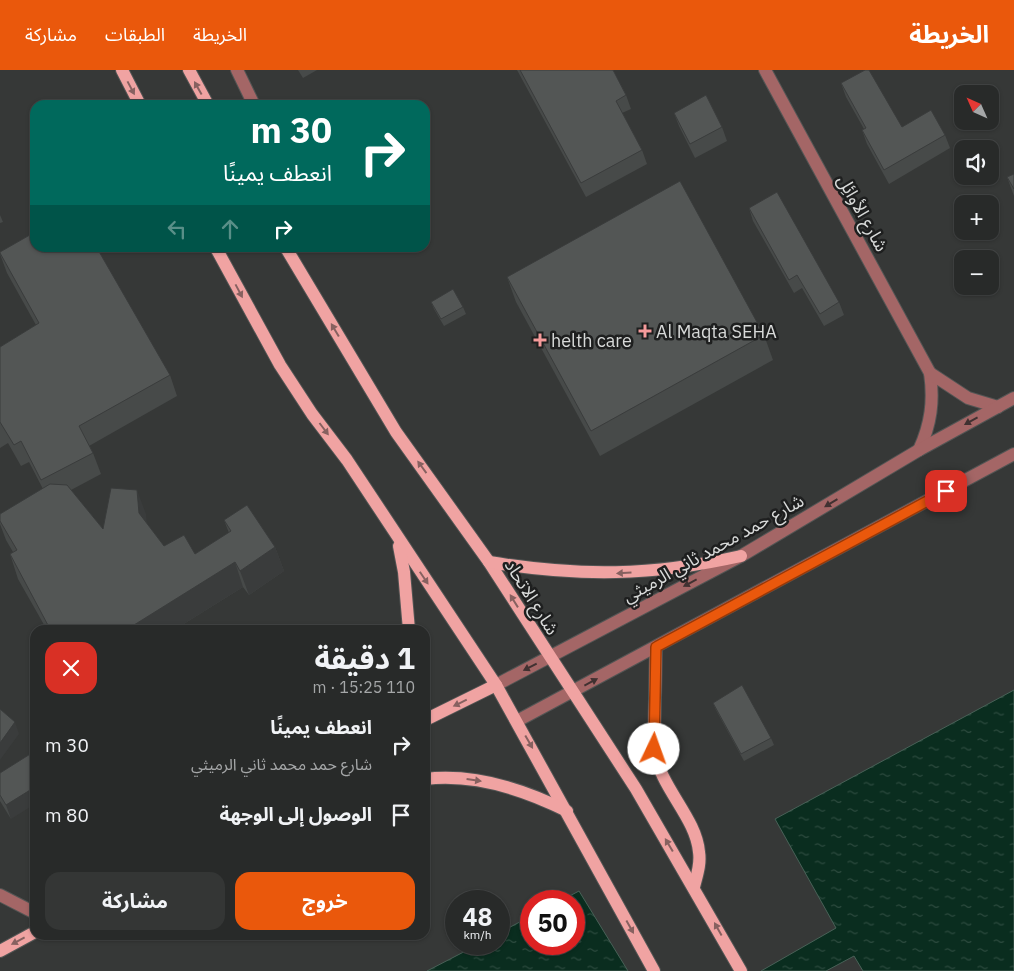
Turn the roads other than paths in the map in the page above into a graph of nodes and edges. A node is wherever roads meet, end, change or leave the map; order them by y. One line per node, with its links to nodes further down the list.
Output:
1 (122, 70): 5 (main road, one-way to 5)
2 (188, 70): 6 (main road, one-way to 2)
3 (238, 70): 7 (street)
4 (765, 70): 10 (street, شارع الأوائِل)
5 (137, 100)
6 (205, 100)
7 (252, 100)
8 (218, 252): 15 (main road, one-way to 15)
9 (288, 252): 17 (main road, شارع الاتحاد, one-way to 9)
10 (930, 373): 12 (street, شارع الأوائِل); 13 (street, شارع الأوائِل)
11 (1014, 398): 12 (street, شارع حمد محمد ثاني الرميثي)
12 (998, 407): 13 (street, شارع حمد محمد ثاني الرميثي, one-way to 13)
13 (919, 450): 16 (street, شارع حمد محمد ثاني الرميثي, one-way to 16)
14 (1014, 454): 19 (street)
15 (398, 539): 18 (main road); 21 (main road, one-way to 21)
16 (742, 556): 17 (main road, one-way to 17); 20 (street, شارع حمد محمد ثاني الرميثي, one-way to 20)
17 (489, 562): 20 (main road, شارع الاتحاد, one-way to 17)
18 (409, 625)
19 (656, 647): 22 (street, one-way to 19); 27 (main road)
20 (549, 657): 21 (street, شارع حمد محمد ثاني الرميثي, one-way to 21); 22 (main road, شارع الاتحاد)
21 (496, 685): 23 (main road, شارع حمد محمد ثاني الرميثي, one-way to 23); 24 (main road)
22 (573, 692): 24 (street); 27 (main road, شارع الاتحاد, one-way to 22)
23 (430, 718)
24 (517, 721): 26 (main road, one-way to 26)
25 (430, 779): 26 (main road, one-way to 26)
26 (567, 810): 32 (main road, one-way to 32)
27 (694, 887): 33 (main road, شارع الاتحاد, one-way to 27)
28 (0, 894): 29 (street)
29 (30, 910)
30 (30, 935): 31 (main road, one-way to 31)
31 (0, 951)
32 (654, 971)
33 (741, 971)

